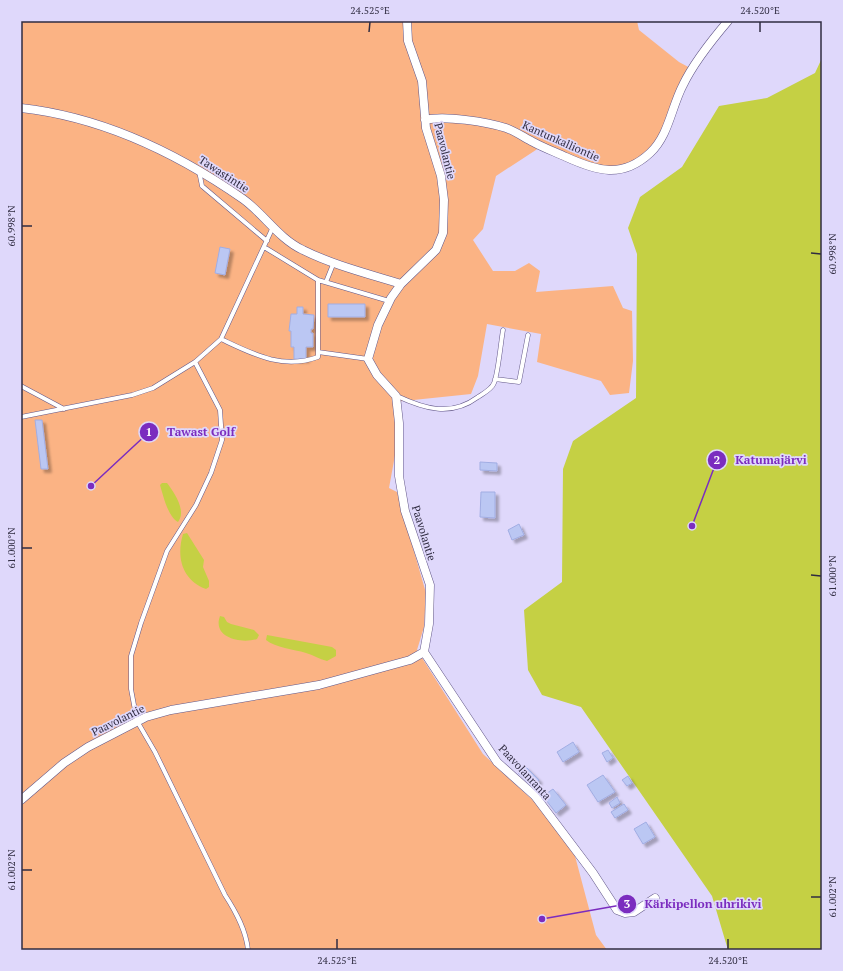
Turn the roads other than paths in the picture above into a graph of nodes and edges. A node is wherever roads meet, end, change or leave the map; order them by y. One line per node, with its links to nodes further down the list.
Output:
1 (407, 21): 4 (street, Paavolantie)
2 (728, 21): 4 (street, Kantunkalliontie)
3 (21, 108): 5 (street, Tawastintie)
4 (425, 120): 12 (street, Paavolantie)
5 (198, 169): 6 (street, Tawastintie); 7 (lane)
6 (273, 227): 7 (lane); 9 (street, Tawastintie)
7 (266, 241): 8 (lane)
8 (264, 247): 10 (lane); 16 (lane)
9 (334, 262): 11 (lane); 12 (street, Tawastintie)
10 (318, 280): 11 (lane); 17 (lane)
11 (326, 282): 13 (lane)
12 (400, 284): 13 (street, Paavolantie)
13 (389, 302): 18 (street, Paavolantie)
14 (503, 330): 20 (lane)
15 (528, 335): 20 (lane)
16 (221, 339): 17 (lane); 19 (lane)
17 (318, 352): 18 (lane)
18 (368, 359): 22 (street)
19 (195, 362): 23 (lane); 26 (lane)
20 (495, 379): 22 (lane)
21 (21, 386): 23 (lane)
22 (396, 396): 25 (street, Paavolantie)
23 (64, 409): 24 (lane)
24 (21, 417)
25 (424, 652): 26 (street, Paavolantie); 28 (street, Paavolanranta)
26 (137, 721): 27 (street, Paavolantie); 29 (lane)
27 (21, 800)
28 (655, 898)
29 (248, 950)

